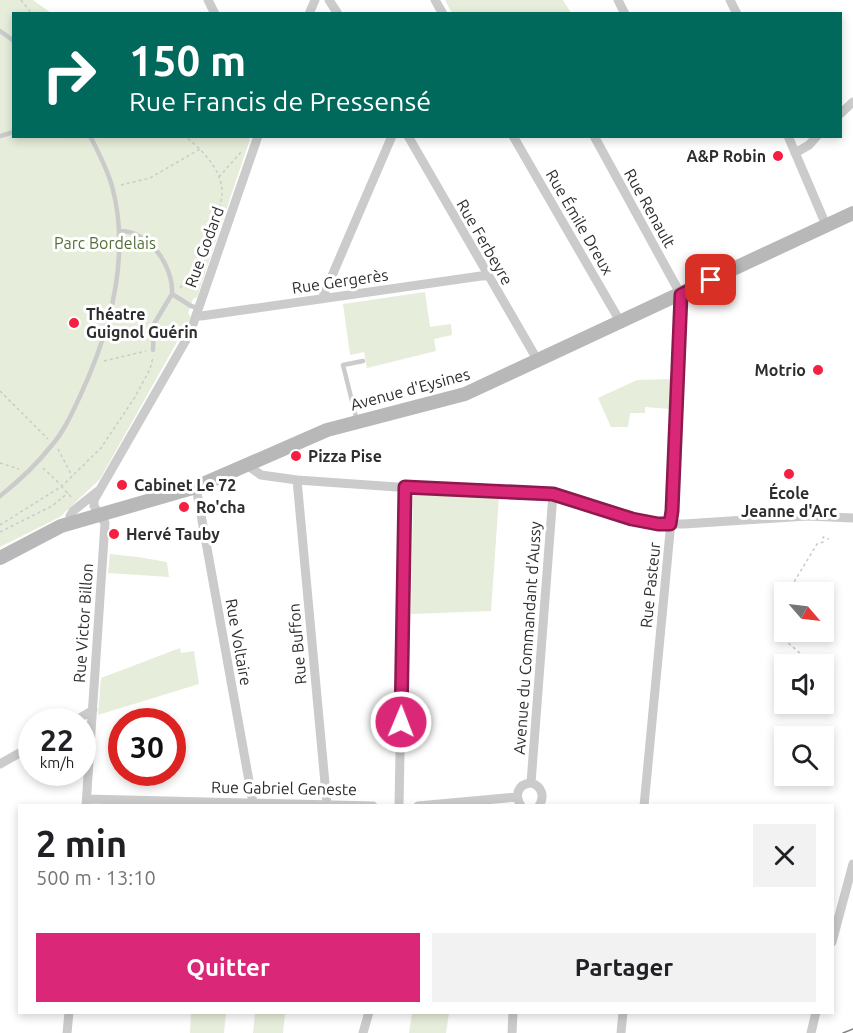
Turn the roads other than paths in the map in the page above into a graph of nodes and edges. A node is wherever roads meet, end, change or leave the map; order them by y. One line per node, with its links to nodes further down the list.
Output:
1 (91, 138): 12 (lane)
2 (257, 138): 17 (street, Rue Godard)
3 (391, 138): 16 (street)
4 (409, 138): 13 (street, Rue Ferbeyre)
5 (514, 138): 18 (street, Rue Émile Dreux)
6 (595, 138): 15 (street, Rue Renault)
7 (789, 138): 9 (street)
8 (816, 138): 9 (street)
9 (795, 153): 11 (street)
10 (852, 216): 11 (street, Avenue d'Eysines)
11 (826, 225): 15 (street, Avenue d'Eysines)
12 (119, 231): 14 (lane); 29 (lane)
13 (488, 276): 16 (street, Rue Gergerès); 21 (street, Rue Ferbeyre)
14 (172, 294): 17 (lane); 19 (lane)
15 (681, 295): 18 (street, Avenue d'Eysines); 33 (street, Rue Pasteur)
16 (322, 299): 17 (street, Rue Gergerès)
17 (197, 311): 27 (street, Rue Godard)
18 (621, 323): 21 (street, Avenue d'Eysines)
19 (153, 350)
20 (363, 361): 22 (lane)
21 (538, 361): 22 (street, Avenue d'Eysines)
22 (357, 421): 23 (street, Avenue d'Eysines)
23 (247, 465): 24 (street); 25 (street, Avenue d'Eysines)
24 (297, 480): 26 (street); 44 (street, Rue Buffon)
25 (196, 487): 31 (street, Avenue d'Eysines); 42 (street, Rue Voltaire)
26 (405, 487): 28 (street); 45 (street)
27 (100, 489): 31 (street, Rue Victor Billon); 32 (street)
28 (553, 494): 33 (street); 38 (street, Avenue du Commandant d'Aussy)
29 (0, 496)
30 (853, 515): 33 (street)
31 (100, 516): 32 (street, Avenue d'Eysines); 35 (street, Rue Victor Billon)
32 (72, 522): 34 (street, Avenue d'Eysines)
33 (670, 524): 48 (street, Rue Pasteur)
34 (0, 558)
35 (93, 708)
36 (18, 754): 37 (street)
37 (0, 764)
38 (531, 783): 40 (street); 47 (street)
39 (87, 786): 41 (street, Rue Victor Billon)
40 (519, 801): 46 (street)
41 (86, 802): 42 (street, Rue Gabriel Geneste)
42 (253, 803): 43 (street, Rue Gabriel Geneste)
43 (290, 804)
44 (327, 804)
45 (399, 804)
46 (458, 804)
47 (539, 804)
48 (644, 804)
49 (853, 864): 50 (street)
50 (834, 935)
51 (69, 1014): 57 (street)
52 (368, 1014): 58 (street)
53 (513, 1014): 56 (street)
54 (623, 1014): 59 (street)
55 (816, 1014): 60 (street)
56 (512, 1030)
57 (68, 1033)
58 (363, 1033)
59 (621, 1033)
60 (811, 1033)

